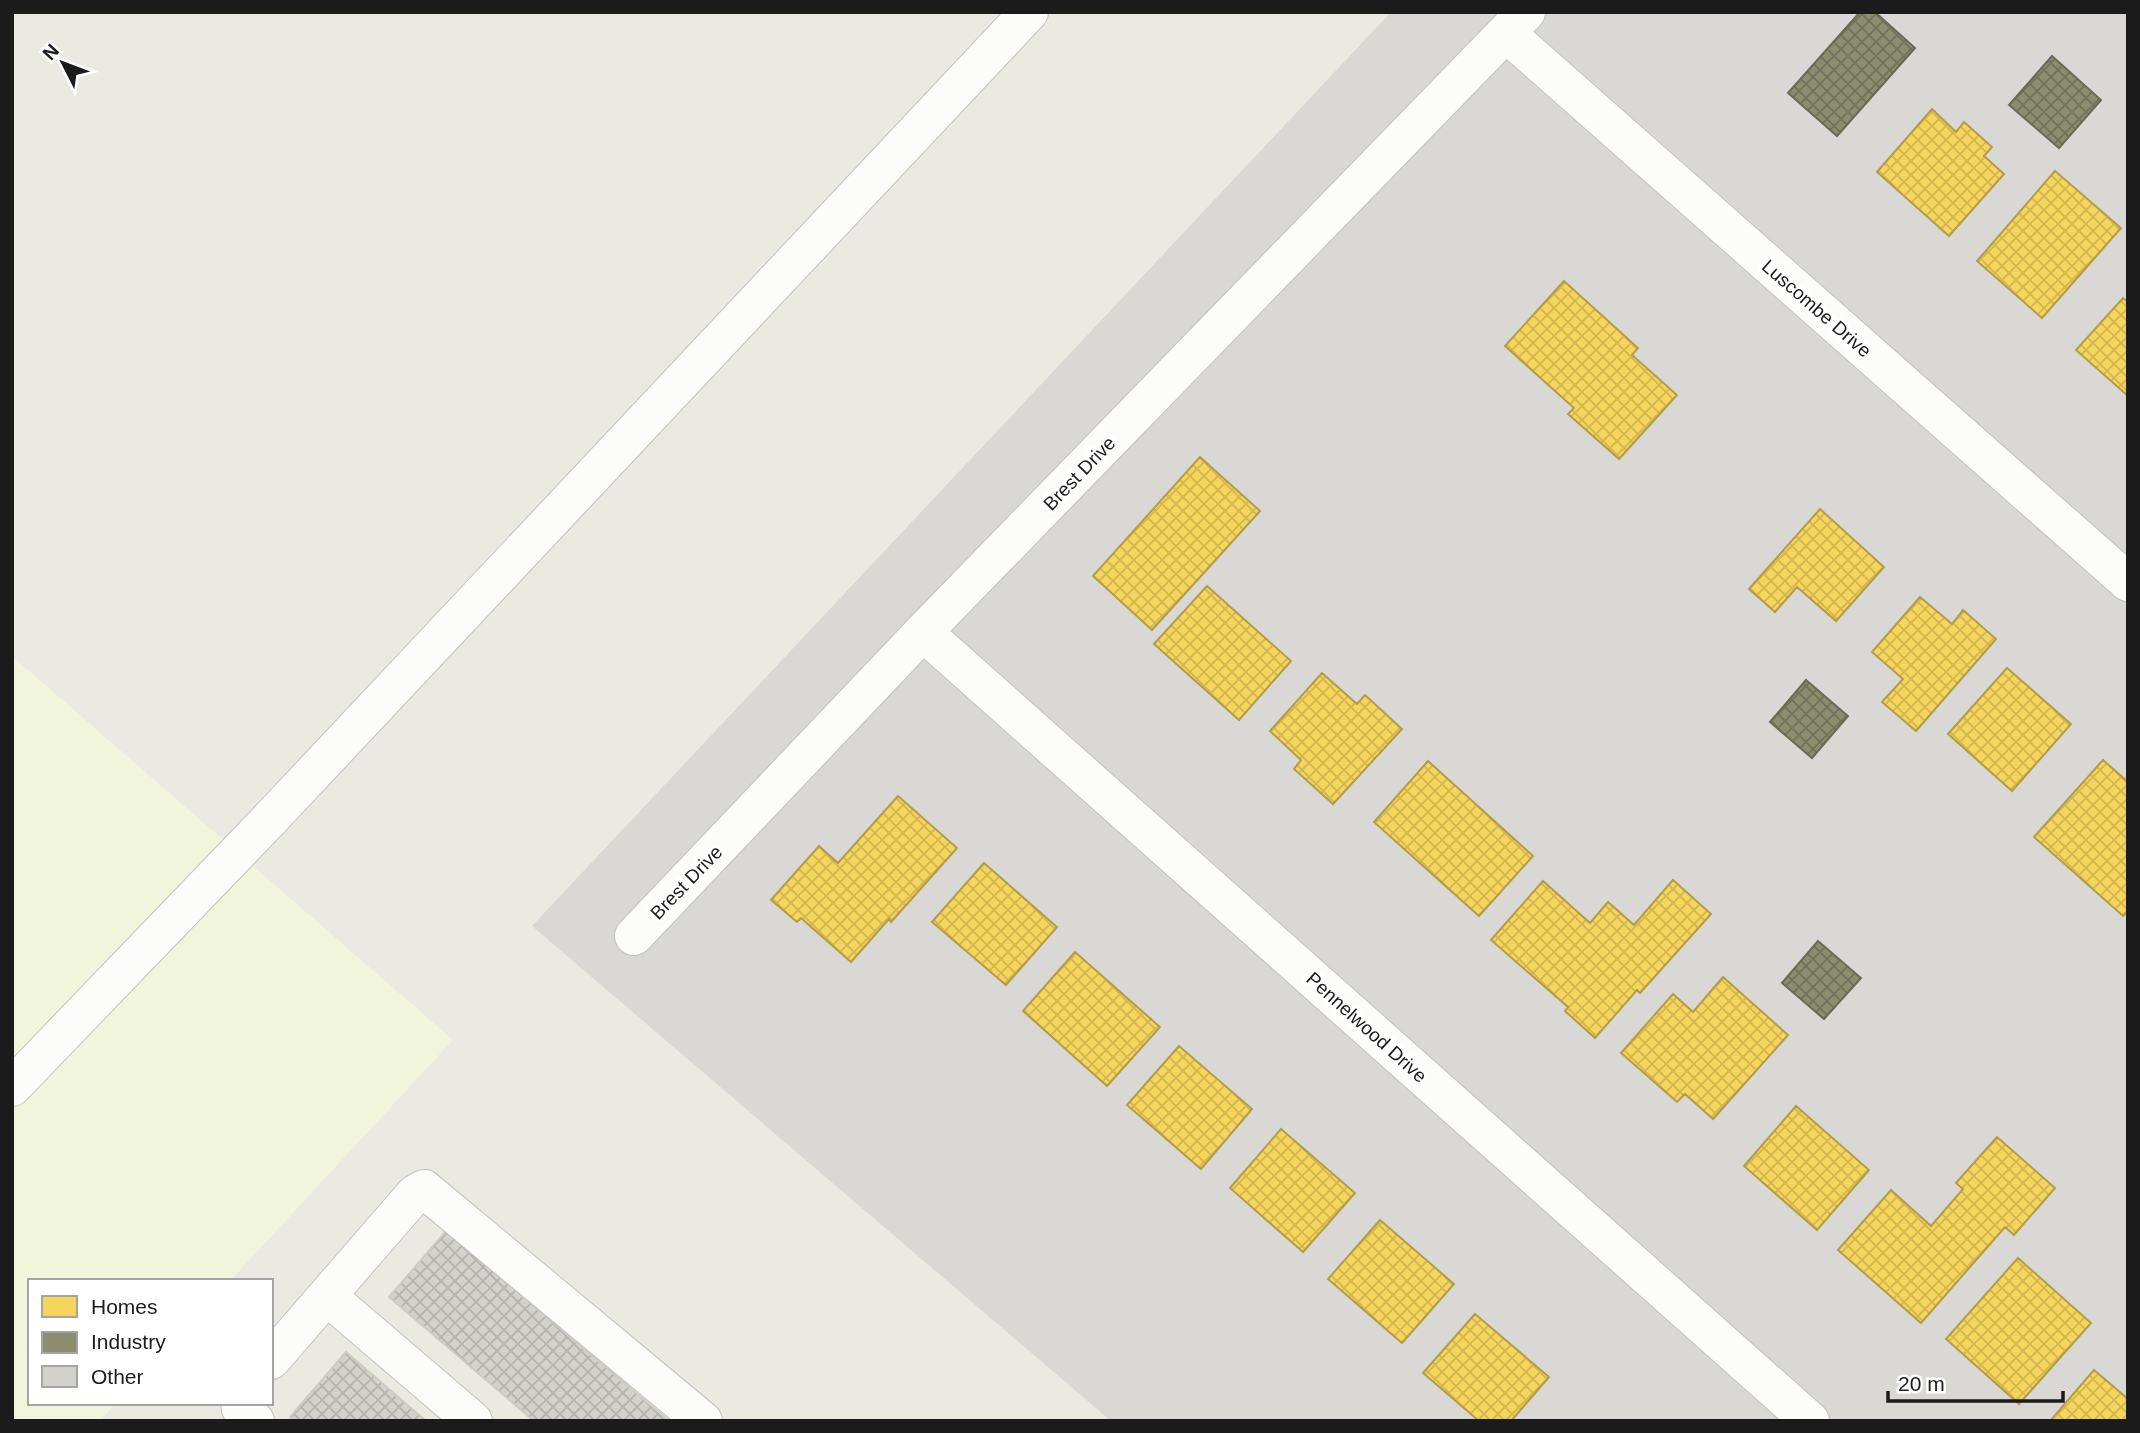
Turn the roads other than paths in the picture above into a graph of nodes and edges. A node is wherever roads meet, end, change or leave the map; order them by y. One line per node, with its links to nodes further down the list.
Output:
1 (1029, 12): 6 (street)
2 (1516, 22): 3 (street, Luscombe Drive); 4 (street, Brest Drive)
3 (2128, 582)
4 (923, 632): 5 (street, Brest Drive); 13 (street, Pennelwood Drive)
5 (634, 936)
6 (12, 1087)
7 (327, 1296): 8 (street); 11 (street); 12 (street)
8 (273, 1358)
9 (240, 1405): 10 (street)
10 (255, 1421)
11 (473, 1421)
12 (703, 1421)
13 (1810, 1421)

